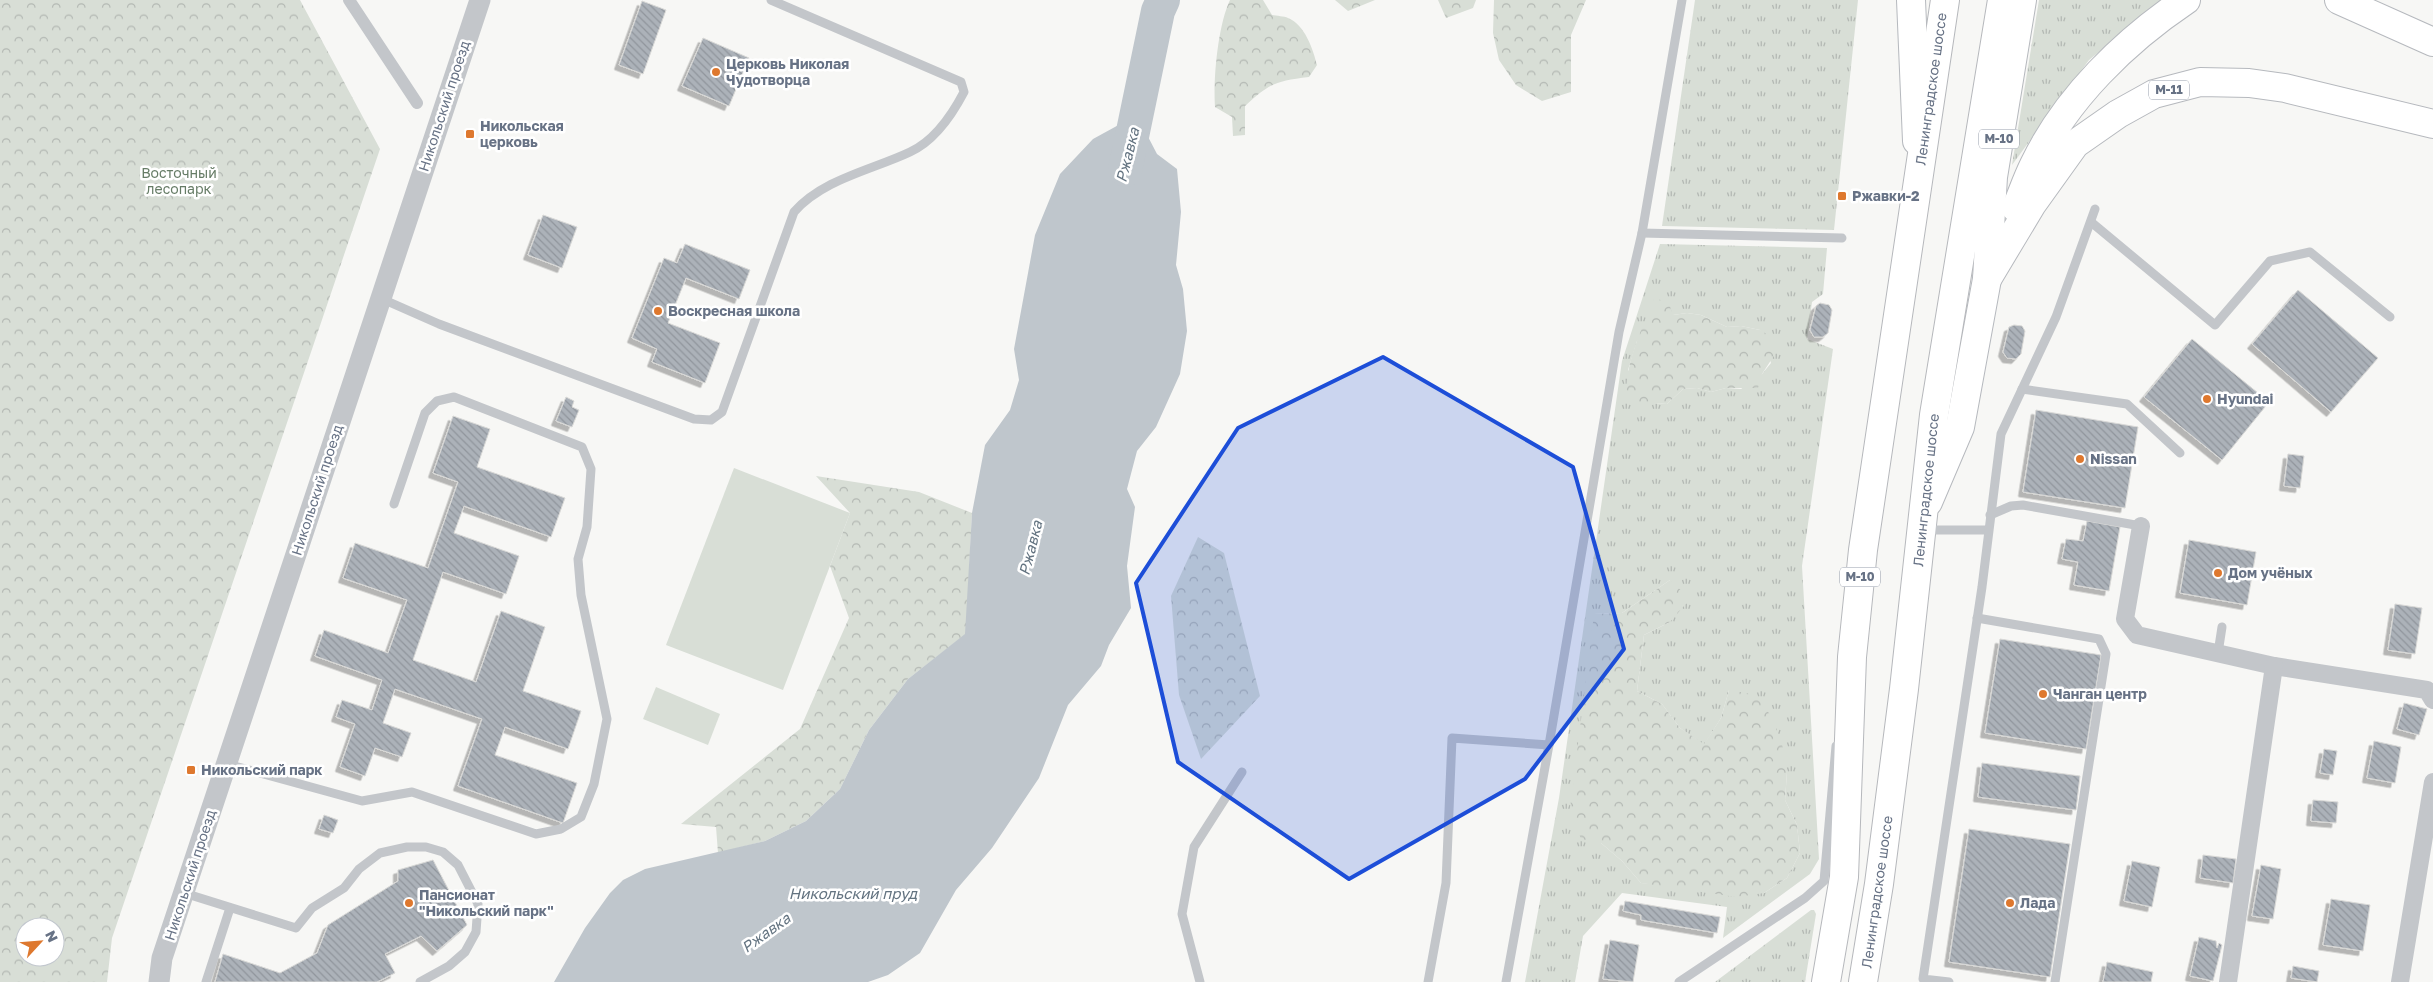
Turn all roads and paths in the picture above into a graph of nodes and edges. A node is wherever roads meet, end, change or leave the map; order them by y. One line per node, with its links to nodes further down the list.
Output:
1 (349, 0): 12 (street)
2 (480, 0): 20 (street, Никольский проезд)
3 (771, 0): 20 (lane)
4 (1682, 0): 17 (lane)
5 (1911, 0): 14 (main road)
6 (1945, 0): 14 (main road, Ленинградское шоссе / М-10)
7 (2002, 0): 26 (main road, Ленинградское шоссе / М-10)
8 (2022, 0): 19 (main road, М-10)
9 (2186, 0): 19 (main road)
10 (2339, 0): 11 (main road)
11 (2433, 42)
12 (417, 103)
13 (2433, 124): 19 (main road, М-11)
14 (1919, 174): 32 (main road, Ленинградское шоссе / М-10)
15 (2095, 209): 16 (lane)
16 (2091, 222): 21 (lane); 22 (lane)
17 (1642, 233): 18 (lane); 35 (lane)
18 (1842, 238)
19 (1987, 279): 26 (main road, М-10)
20 (380, 298): 36 (street, Никольский проезд)
21 (2390, 317)
22 (2022, 389): 23 (lane); 25 (lane)
23 (2180, 453)
24 (394, 504): 36 (lane)
25 (1990, 515): 27 (lane); 28 (lane)
26 (1924, 519): 28 (lane); 49 (main road, Ленинградское шоссе / М-10)
27 (2141, 526): 31 (street)
28 (1988, 530): 29 (lane)
29 (1977, 618): 50 (lane); 51 (lane)
30 (2222, 627): 31 (lane)
31 (2218, 653): 33 (street)
32 (1852, 657): 47 (lane); 48 (main road, Ленинградское шоссе / М-10)
33 (2274, 666): 34 (street); 52 (street)
34 (2433, 700)
35 (1549, 745): 45 (lane); 46 (lane)
36 (227, 764): 39 (street, Никольский проезд)
37 (1242, 772): 44 (lane)
38 (2433, 782): 53 (street)
39 (184, 893): 40 (lane); 41 (street, Никольский проезд)
40 (230, 908): 42 (lane); 43 (lane)
41 (159, 982)
42 (206, 982)
43 (420, 982)
44 (1200, 982)
45 (1428, 982)
46 (1506, 982)
47 (1679, 982)
48 (1826, 982)
49 (1863, 982)
50 (1949, 982)
51 (2055, 982)
52 (2228, 982)
53 (2400, 982)

